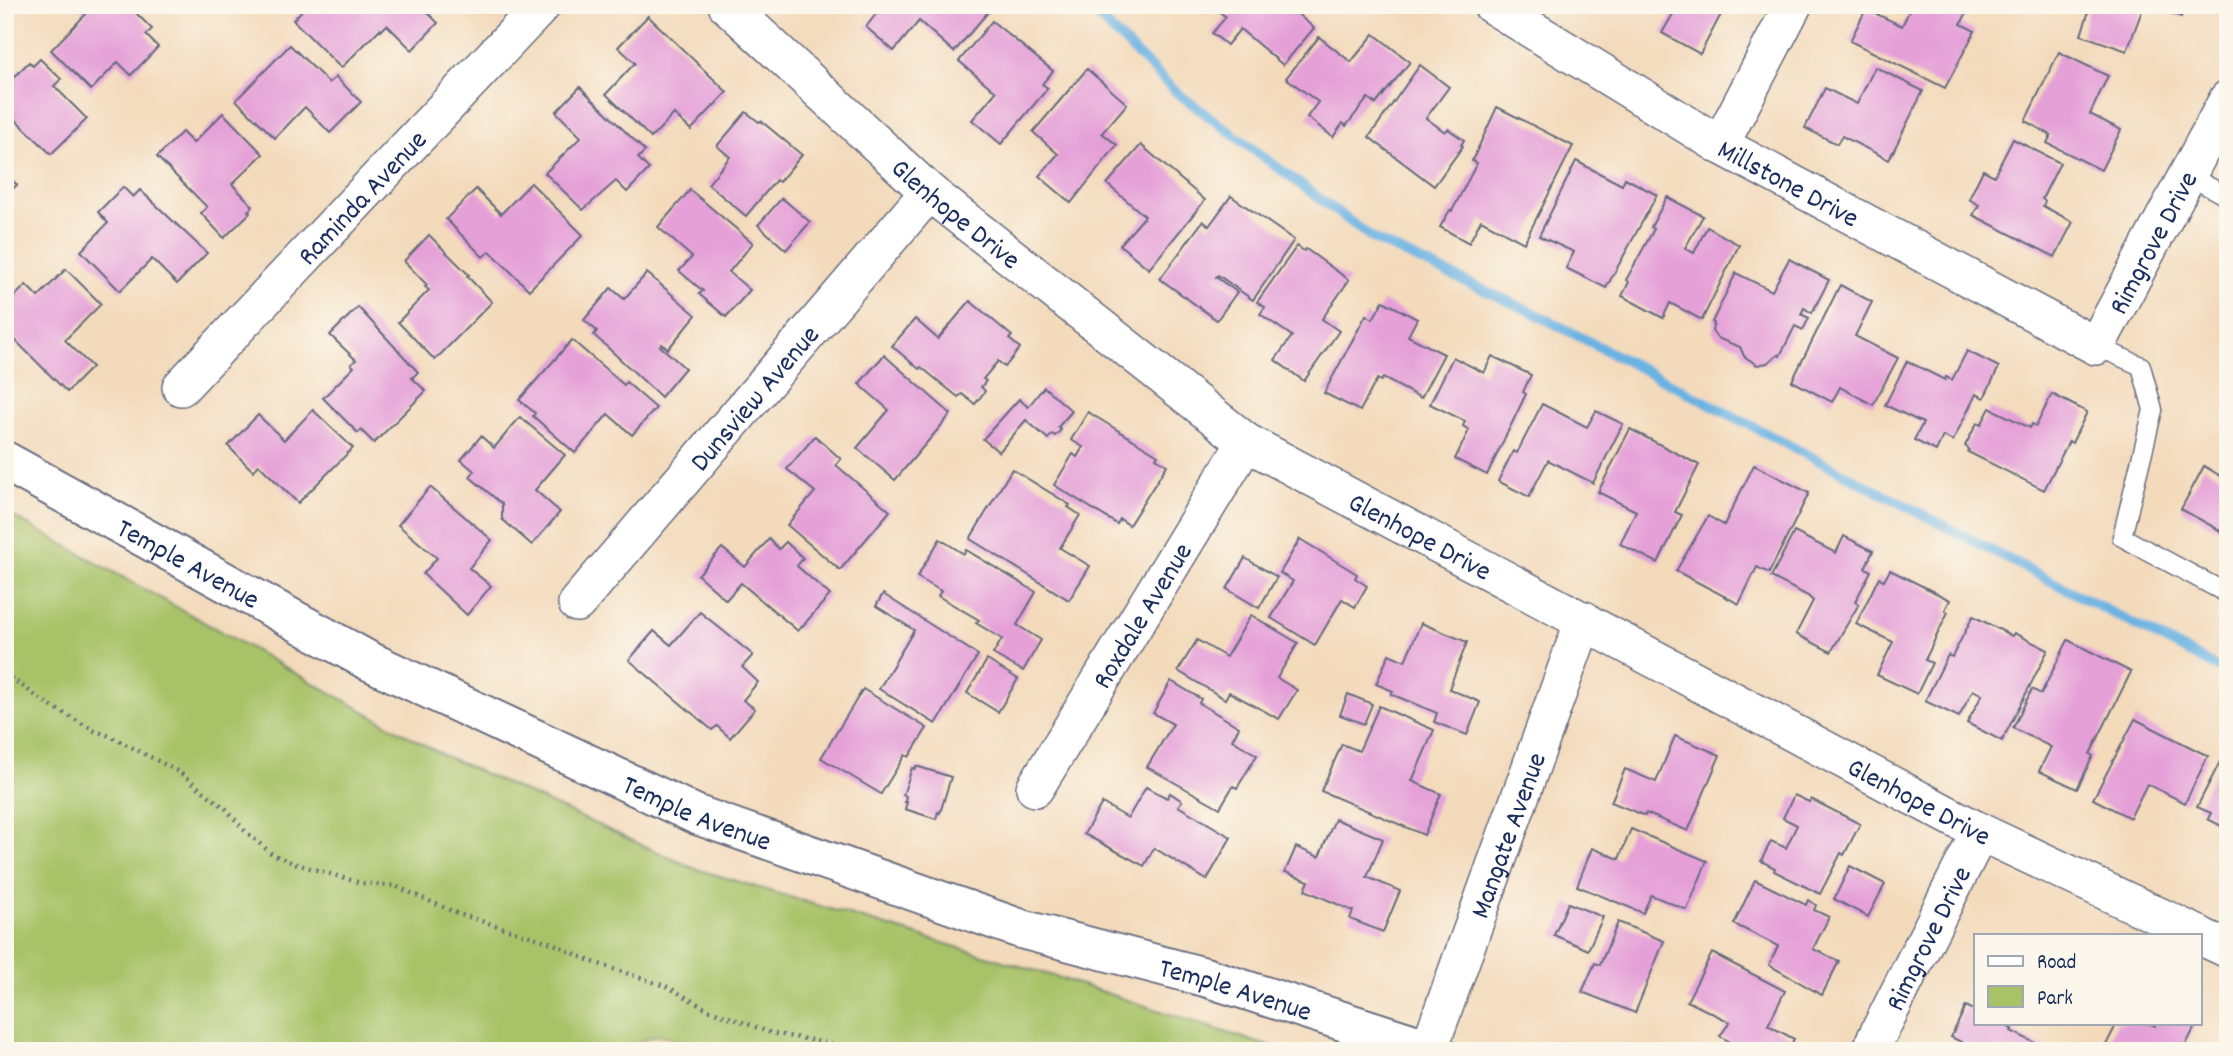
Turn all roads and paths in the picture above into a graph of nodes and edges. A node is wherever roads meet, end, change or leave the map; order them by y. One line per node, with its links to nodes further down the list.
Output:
1 (542, 5): 11 (street, Raminda Avenue)
2 (727, 5): 8 (street, Glenhope Drive)
3 (1492, 5): 6 (street, Millstone Drive)
4 (1793, 5): 6 (street)
5 (2228, 99): 7 (street, Rimgrove Drive)
6 (1720, 145): 10 (street, Millstone Drive)
7 (2188, 175): 9 (lane); 10 (street, Rimgrove Drive)
8 (929, 192): 12 (street, Glenhope Drive); 15 (street, Dunsview Avenue)
9 (2228, 197)
10 (2096, 346): 14 (lane)
11 (181, 387)
12 (1246, 442): 16 (street, Glenhope Drive); 18 (street, Roxdale Avenue)
13 (5, 461): 24 (main road, Temple Avenue)
14 (2228, 594)
15 (577, 603)
16 (1584, 620): 19 (street, Glenhope Drive); 24 (street, Mangate Avenue)
17 (5, 674): 25 (path)
18 (1035, 788)
19 (1980, 832): 20 (street, Glenhope Drive); 23 (street, Rimgrove Drive)
20 (2197, 934)
21 (2202, 936): 22 (street, Glenhope Drive)
22 (2228, 949)
23 (1874, 1042)
24 (1433, 1050)
25 (844, 1051)

